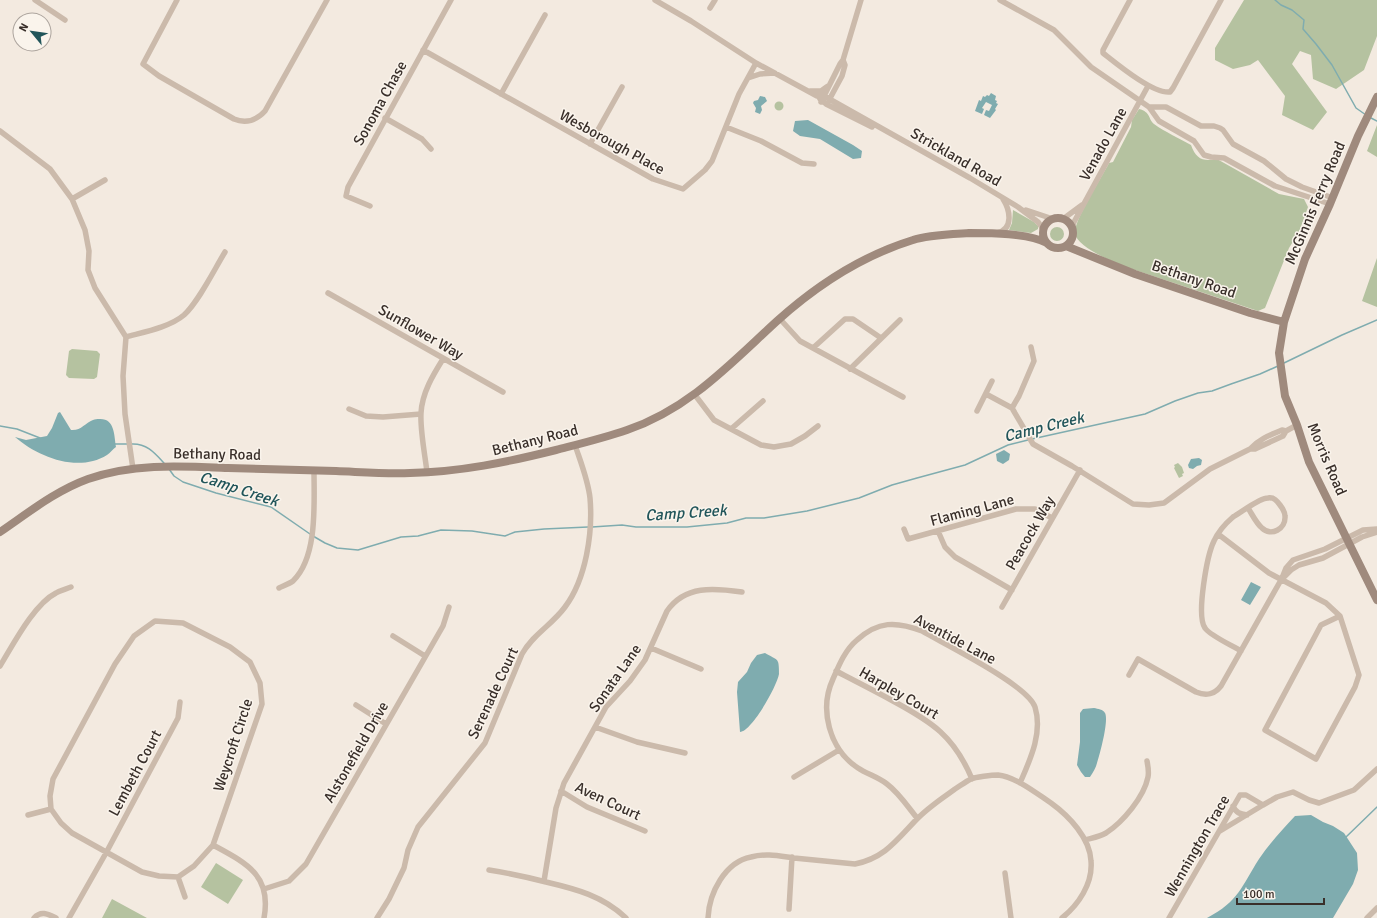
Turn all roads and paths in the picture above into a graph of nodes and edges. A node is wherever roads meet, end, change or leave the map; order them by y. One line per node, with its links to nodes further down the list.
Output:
1 (36, 0): 14 (street)
2 (177, 0): 3 (street)
3 (327, 0)
4 (451, 0): 15 (street, Sonoma Chase)
5 (655, 0): 11 (street)
6 (714, 0): 12 (street)
7 (861, 0): 16 (street)
8 (1000, 0): 28 (street)
9 (1130, 0): 21 (street)
10 (1221, 0): 21 (street)
11 (662, 2): 17 (street)
12 (710, 8)
13 (545, 15): 25 (street)
14 (65, 20)
15 (423, 50): 25 (street, Wesborough Place); 31 (street, Sonoma Chase)
16 (843, 60): 20 (street); 23 (street)
17 (756, 63): 18 (street); 19 (street, Wesborough Place)
18 (776, 74): 19 (street); 24 (street)
19 (748, 78): 32 (street, Wesborough Place)
20 (833, 79): 24 (street); 27 (street)
21 (1148, 86): 28 (street, Venado Lane)
22 (622, 87): 35 (street)
23 (836, 87): 27 (street); 30 (street)
24 (804, 89): 27 (street, Strickland Road)
25 (501, 94): 35 (street, Wesborough Place)
26 (1376, 98): 42 (street, McGinnis Ferry Road)
27 (825, 100): 30 (street, Strickland Road); 34 (street, Strickland Road)
28 (1140, 102): 29 (street); 41 (street, Venado Lane)
29 (1149, 107): 42 (street); 42 (street)
30 (844, 108): 34 (street, Strickland Road)
31 (385, 118): 36 (street); 43 (street, Sonoma Chase)
32 (726, 127): 35 (street, Wesborough Place); 37 (street)
33 (0, 131): 40 (street)
34 (898, 138): 39 (street, Strickland Road)
35 (590, 144)
36 (431, 149)
37 (814, 164)
38 (105, 180): 40 (street)
39 (1001, 197): 44 (street, Strickland Road); 49 (street, Strickland Road)
40 (72, 199): 59 (street)
41 (1087, 199): 46 (street, Venado Lane); 48 (street, Venado Lane)
42 (1331, 201): 58 (street, McGinnis Ferry Road)
43 (370, 206)
44 (1018, 207): 45 (street, Strickland Road); 47 (street, Strickland Road)
45 (1053, 219): 46 (street); 47 (street)
46 (1063, 219): 48 (street)
47 (1044, 232): 50 (street, Bethany Road); 51 (street)
48 (1072, 232): 52 (street); 54 (street, Bethany Road)
49 (994, 234): 50 (street, Bethany Road); 56 (street, Bethany Road)
50 (1030, 237): 51 (street, Bethany Road)
51 (1047, 243): 52 (street)
52 (1066, 246): 54 (street, Bethany Road)
53 (225, 252): 59 (street)
54 (1096, 258): 58 (street, Bethany Road)
55 (328, 293): 63 (street, Sunflower Way)
56 (780, 319): 62 (street); 68 (street, Bethany Road)
57 (900, 320): 60 (street)
58 (1284, 322): 75 (street, Morris Road)
59 (126, 337): 83 (street)
60 (881, 338): 62 (street); 64 (street)
61 (1031, 347): 71 (street)
62 (813, 348): 64 (street)
63 (443, 359): 66 (street, Sunflower Way); 74 (street)
64 (850, 368): 69 (street)
65 (992, 381): 67 (street)
66 (503, 392)
67 (986, 394): 71 (street); 73 (street)
68 (695, 395): 77 (street); 81 (street, Bethany Road)
69 (903, 397)
70 (763, 401): 77 (street)
71 (1012, 408): 85 (street)
72 (349, 409): 74 (street)
73 (977, 410)
74 (420, 414): 86 (street)
75 (1297, 425): 78 (street); 95 (street, Morris Road)
76 (818, 426): 77 (street)
77 (731, 429)
78 (1286, 431): 79 (street); 80 (street)
79 (1269, 435): 80 (street); 82 (street)
80 (1272, 441): 82 (street)
81 (575, 445): 86 (street, Bethany Road); 149 (street, Serenade Court)
82 (1250, 449): 85 (street)
83 (133, 469): 84 (street, Bethany Road); 92 (street, Bethany Road)
84 (314, 470): 86 (street, Bethany Road); 98 (street)
85 (1080, 470): 88 (street, Peacock Way)
86 (427, 472)
87 (1248, 508): 87 (street); 94 (street)
88 (1052, 518): 91 (street, Flaming Lane); 99 (street, Peacock Way)
89 (904, 529): 91 (street, Flaming Lane)
90 (1377, 529): 95 (street)
91 (938, 531): 99 (street)
92 (0, 532)
93 (1377, 532): 95 (street)
94 (1218, 534): 96 (street); 107 (street)
95 (1348, 540): 96 (street); 101 (street, Morris Road)
96 (1282, 580): 104 (street); 107 (street)
97 (71, 587): 109 (street)
98 (279, 588)
99 (1012, 590): 103 (street, Peacock Way)
100 (742, 592): 106 (street, Sonata Lane)
101 (1377, 600)
102 (449, 607): 108 (street, Alstonefield Drive)
103 (1002, 607)
104 (1340, 616): 104 (street)
105 (393, 636): 108 (street)
106 (651, 648): 110 (street); 116 (street, Sonata Lane)
107 (1241, 651): 112 (street)
108 (425, 656): 115 (street, Alstonefield Drive)
109 (0, 666)
110 (701, 669)
111 (836, 671): 117 (street, Aventide Lane); 122 (street, Harpley Court); 123 (street, Aventide Lane)
112 (1129, 675)
113 (180, 702): 135 (street, Lembeth Court)
114 (356, 705): 115 (street)
115 (386, 724): 141 (street, Alstonefield Drive)
116 (595, 727): 118 (street); 124 (street, Sonata Lane)
117 (839, 750): 121 (street); 130 (street, Aventide Lane)
118 (685, 753)
119 (1148, 761): 133 (street)
120 (1377, 769): 125 (street)
121 (794, 777)
122 (972, 779): 123 (street); 130 (street)
123 (1020, 783): 133 (street)
124 (561, 792): 131 (street, Aven Court); 140 (street, Sonata Lane)
125 (1263, 805): 126 (street, Wennington Trace); 129 (street)
126 (1233, 806): 129 (street); 132 (street, Wennington Trace)
127 (51, 809): 128 (street); 134 (street, Weycroft Circle); 135 (street)
128 (28, 815)
129 (1247, 815): 132 (street)
130 (918, 818): 136 (street)
131 (645, 831)
132 (1219, 832): 154 (street, Wennington Trace)
133 (1085, 840): 153 (street)
134 (213, 845): 139 (street, Weycroft Circle); 141 (street)
135 (106, 853): 139 (street); 147 (street, Lembeth Court)
136 (792, 858): 144 (street); 151 (street)
137 (489, 870): 140 (street)
138 (1005, 873): 152 (street)
139 (178, 877): 142 (street)
140 (544, 882): 150 (street)
141 (264, 889): 148 (street)
142 (185, 897)
143 (1377, 908): 155 (street)
144 (789, 909)
145 (34, 918): 146 (street)
146 (56, 918)
147 (69, 918)
148 (264, 918)
149 (377, 918)
150 (626, 918)
151 (708, 918)
152 (1011, 918)
153 (1062, 918)
154 (1169, 918)
155 (1367, 918)

